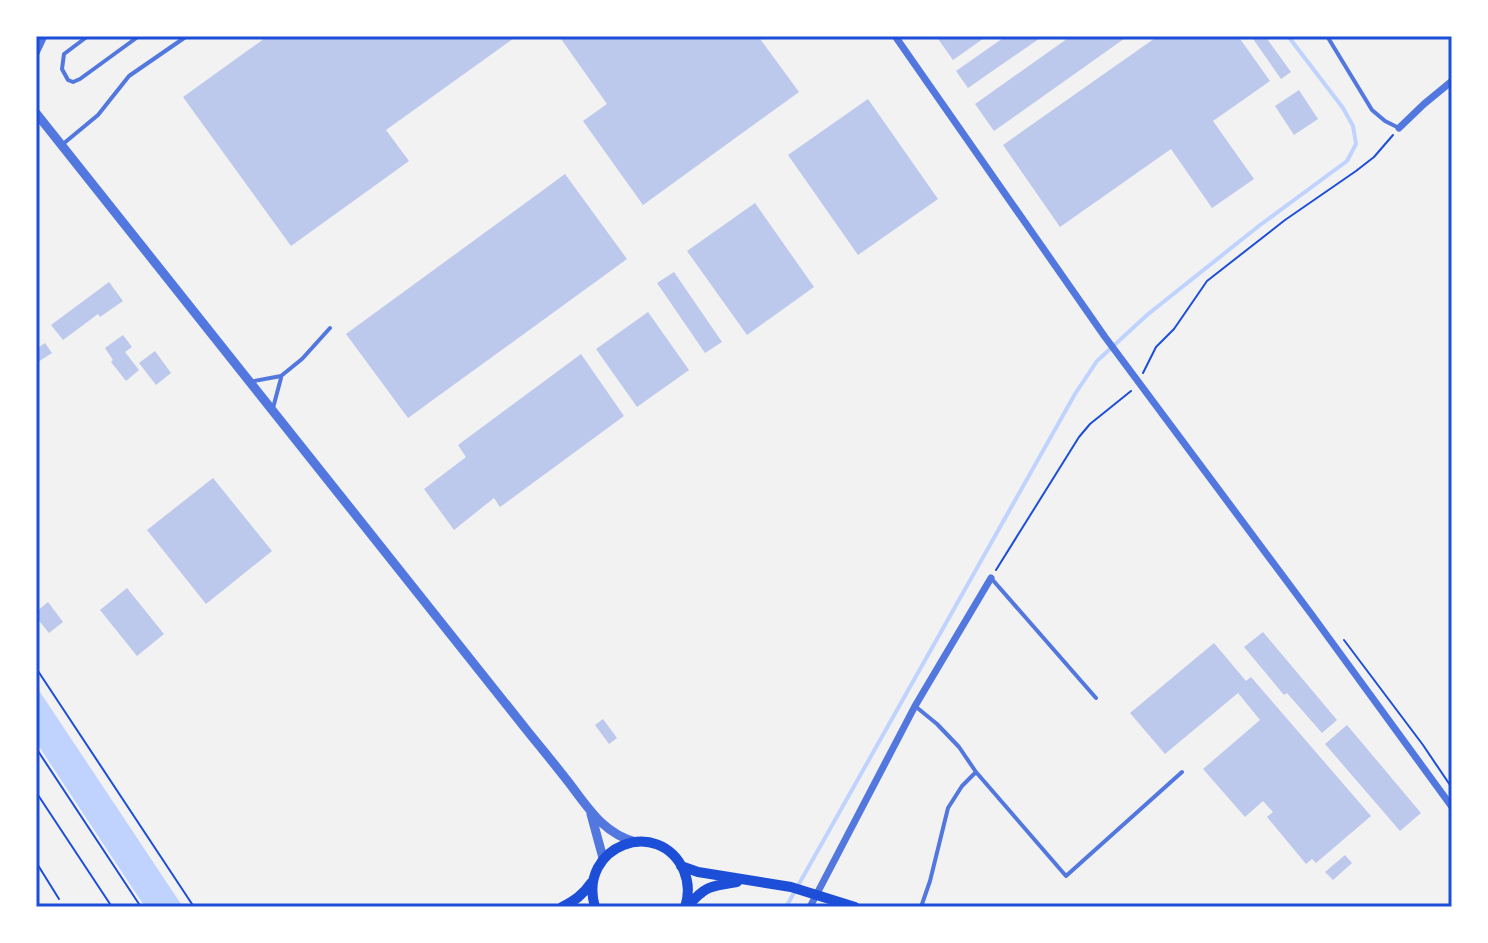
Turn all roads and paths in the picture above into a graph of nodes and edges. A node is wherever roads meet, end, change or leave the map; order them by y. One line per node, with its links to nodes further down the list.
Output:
1 (44, 36): 7 (street); 8 (street)
2 (88, 36): 3 (lane)
3 (139, 36)
4 (187, 36): 12 (lane)
5 (895, 36): 27 (street)
6 (1327, 36): 11 (lane)
7 (36, 42)
8 (36, 53)
9 (1452, 81): 11 (street)
10 (36, 113): 12 (street)
11 (1399, 128): 14 (path)
12 (61, 145): 16 (street)
13 (330, 328): 15 (lane)
14 (1174, 329)
15 (281, 376): 16 (lane); 17 (lane)
16 (249, 382): 17 (street)
17 (272, 410): 28 (street)
18 (1079, 437): 19 (path)
19 (991, 578): 21 (lane); 22 (street)
20 (36, 668): 38 (path)
21 (1096, 698)
22 (915, 706): 24 (lane); 42 (street)
23 (36, 748): 37 (path)
24 (976, 772): 25 (lane); 44 (lane)
25 (1182, 772)
26 (36, 792): 36 (path)
27 (1452, 807)
28 (591, 814): 29 (street); 30 (street)
29 (636, 842): 30 (main road); 32 (main road)
30 (603, 858): 34 (main road)
31 (36, 862): 35 (path)
32 (681, 866): 33 (main road); 41 (main road)
33 (748, 880): 41 (main road); 43 (main road)
34 (592, 881): 39 (main road); 40 (main road)
35 (59, 899)
36 (112, 907)
37 (141, 907)
38 (194, 907)
39 (562, 907)
40 (595, 907)
41 (686, 907)
42 (810, 907)
43 (855, 907)
44 (921, 907)

